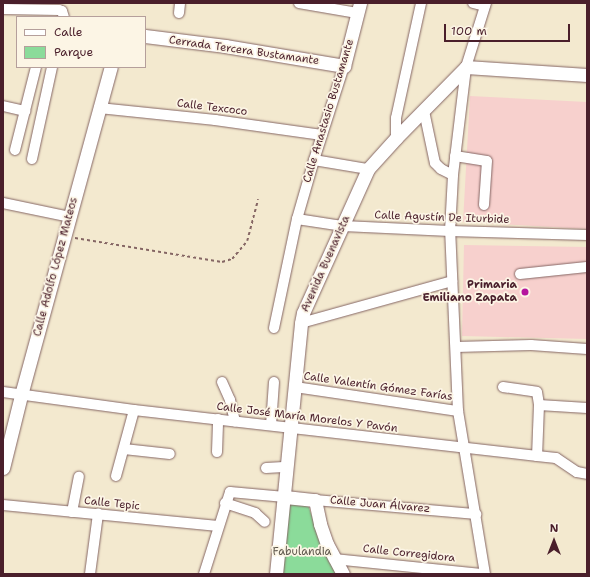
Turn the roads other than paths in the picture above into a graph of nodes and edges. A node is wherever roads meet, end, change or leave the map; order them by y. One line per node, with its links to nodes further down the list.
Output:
1 (299, 3): 5 (street)
2 (421, 3): 20 (street)
3 (473, 3): 4 (street)
4 (485, 4): 10 (street)
5 (359, 8): 9 (main road, Calle Anastasio Bustamante)
6 (3, 9): 7 (street)
7 (64, 16)
8 (146, 36): 9 (main road, Cerrada Tercera Bustamante)
9 (344, 66): 19 (street, Calle Anastasio Bustamante)
10 (466, 67): 14 (main road); 18 (main road, Avenida Buenavista); 22 (street)
11 (36, 68): 17 (street)
12 (52, 68): 23 (street)
13 (111, 68): 16 (main road, Calle Adolfo López Mateos)
14 (587, 75)
15 (3, 106): 17 (street)
16 (99, 108): 19 (street, Calle Texcoco); 29 (main road, Calle Adolfo López Mateos)
17 (25, 111): 21 (street)
18 (424, 111): 20 (main road, Avenida Buenavista); 26 (street)
19 (322, 135): 24 (street, Calle Anastasio Bustamante)
20 (396, 138): 25 (main road, Avenida Buenavista)
21 (15, 150)
22 (455, 156): 26 (street); 28 (street)
23 (32, 159)
24 (314, 160): 25 (street); 30 (street, Calle Anastasio Bustamante)
25 (368, 169): 31 (main road, Avenida Buenavista)
26 (453, 175): 32 (street)
27 (3, 203): 29 (street)
28 (484, 204)
29 (70, 217): 46 (main road, Calle Adolfo López Mateos)
30 (297, 219): 31 (street, Calle Agustín De Iturbide); 38 (street, Calle Anastasio Bustamante)
31 (343, 226): 32 (street, Calle Agustín De Iturbide); 37 (main road, Avenida Buenavista)
32 (450, 231): 33 (street, Calle Agustín De Iturbide); 36 (street)
33 (587, 235)
34 (587, 267): 35 (street)
35 (520, 274)
36 (452, 281): 37 (street); 39 (street)
37 (301, 323): 43 (main road, Avenida Buenavista)
38 (274, 328)
39 (456, 347): 40 (street); 50 (street)
40 (587, 349)
41 (222, 382): 52 (street)
42 (274, 382): 53 (street)
43 (295, 387): 50 (street, Calle Valentín Gómez Farías); 54 (main road, Avenida Buenavista)
44 (503, 387): 47 (street)
45 (3, 392): 46 (street, Calle José María Morelos Y Pavón)
46 (21, 395): 49 (street, Calle José María Morelos Y Pavón); 60 (main road, Calle Adolfo López Mateos)
47 (539, 405): 48 (street); 59 (street)
48 (587, 408)
49 (134, 410): 51 (street, Calle José María Morelos Y Pavón); 56 (street)
50 (458, 410): 55 (street)
51 (218, 419): 52 (street, Calle José María Morelos Y Pavón); 57 (street)
52 (235, 421): 53 (street, Calle José María Morelos Y Pavón)
53 (271, 425): 54 (street, Calle José María Morelos Y Pavón)
54 (291, 428): 55 (street, Calle José María Morelos Y Pavón); 62 (main road, Avenida Buenavista)
55 (464, 448): 59 (street, Calle José María Morelos Y Pavón); 72 (street)
56 (124, 449): 58 (street); 64 (street)
57 (217, 452)
58 (170, 454)
59 (537, 456): 63 (street, Calle José María Morelos Y Pavón)
60 (3, 468)
61 (266, 468): 62 (street)
62 (288, 468): 66 (main road, Avenida Buenavista)
63 (587, 474)
64 (116, 476)
65 (79, 477): 70 (street)
66 (285, 497): 67 (main road, Calle Juan Álvarez); 68 (street); 78 (main road, Avenida Buenavista)
67 (315, 500): 72 (street, Calle Juan Álvarez); 75 (main road)
68 (226, 503): 73 (street); 74 (street)
69 (3, 505): 70 (street, Calle Tepic)
70 (72, 512): 71 (street, Calle Tepic)
71 (98, 514): 74 (street, Calle Tepic); 76 (street)
72 (476, 514): 81 (street)
73 (266, 522)
74 (218, 526): 77 (street)
75 (334, 559): 79 (main road); 80 (street, Calle Corregidora)
76 (90, 574)
77 (204, 574)
78 (276, 574)
79 (343, 574)
80 (481, 574)
81 (485, 574)

